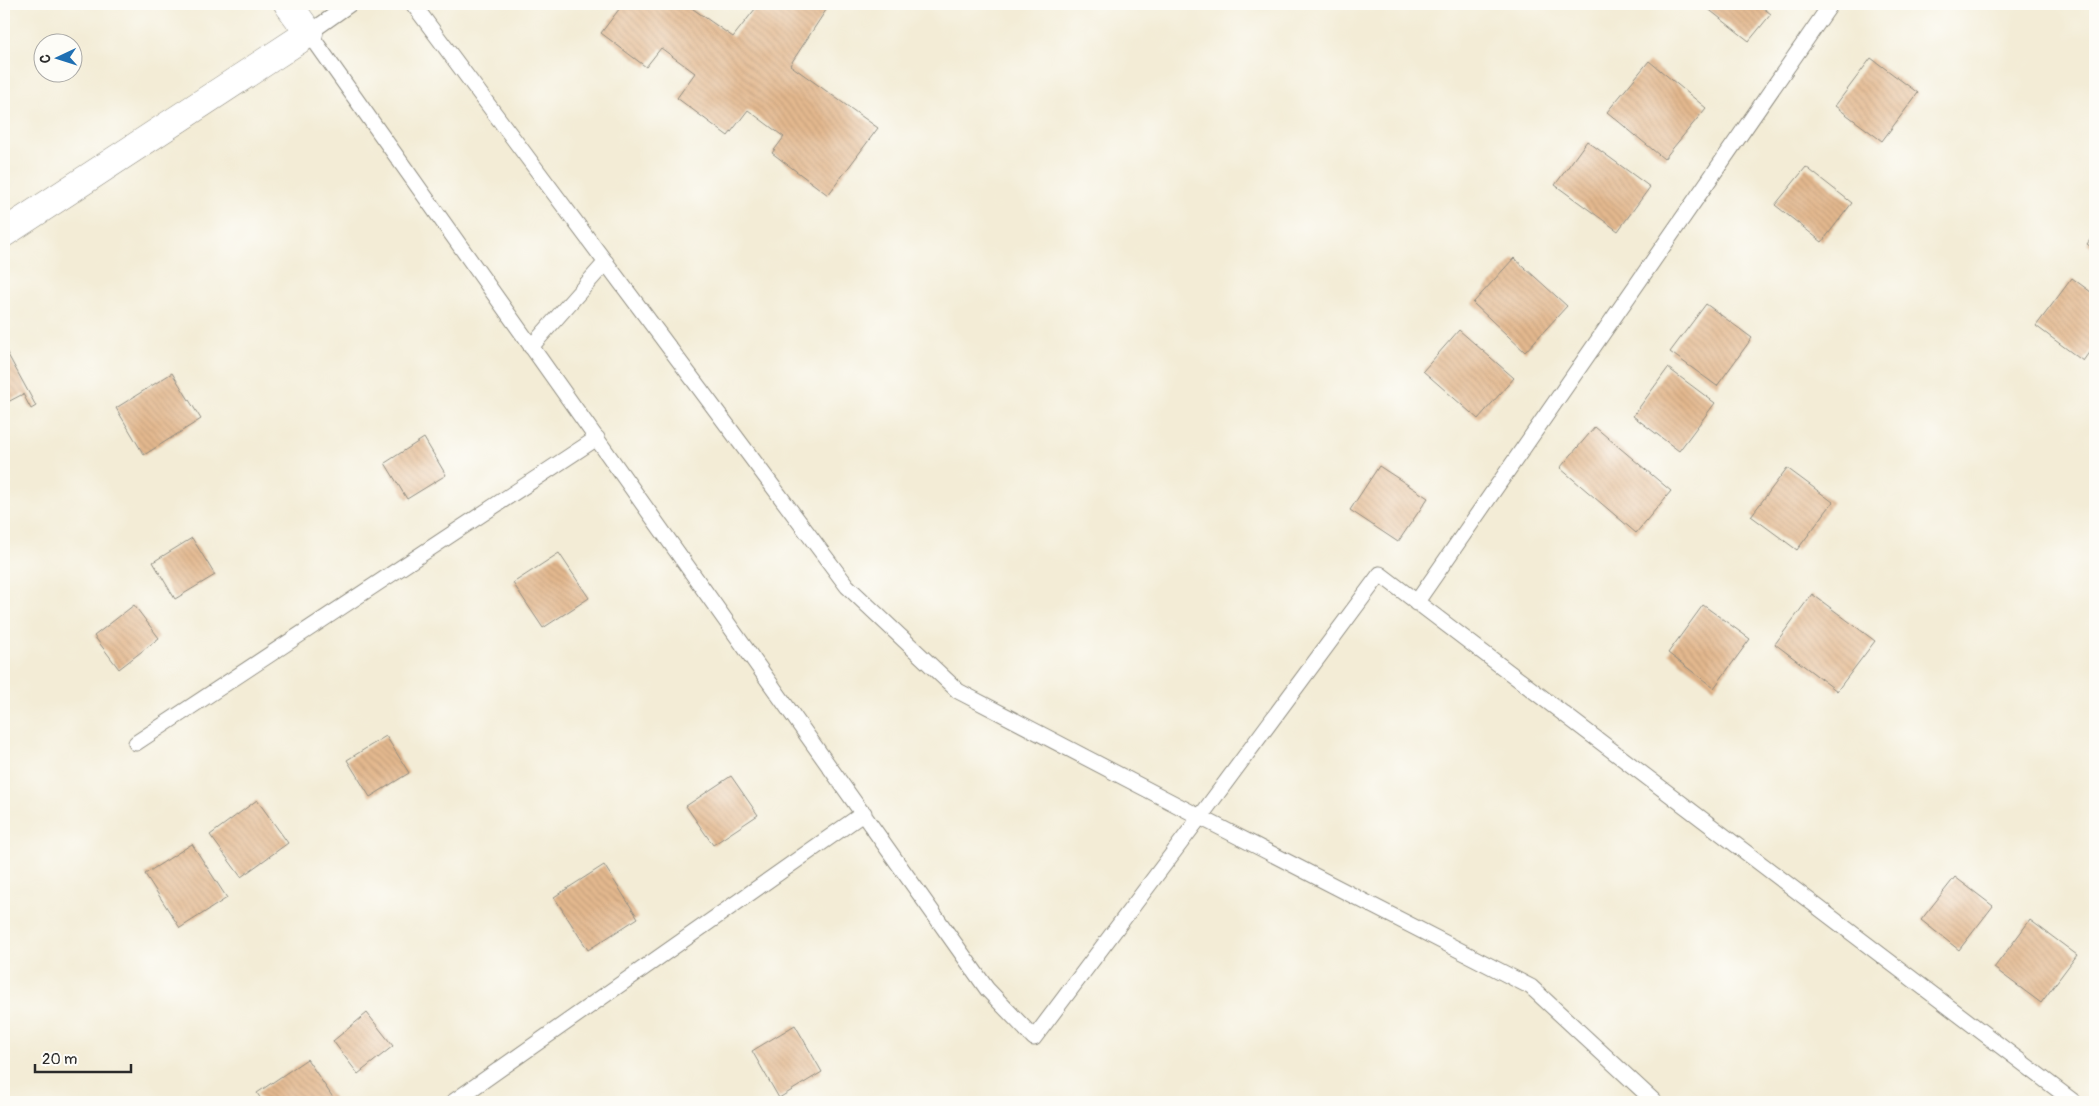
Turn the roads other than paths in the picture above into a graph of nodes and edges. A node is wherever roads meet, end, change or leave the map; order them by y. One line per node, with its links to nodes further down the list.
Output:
1 (288, 4): 5 (street)
2 (350, 4): 5 (lane)
3 (413, 4): 7 (lane)
4 (1831, 4): 10 (lane)
5 (309, 33): 6 (street); 8 (lane)
6 (4, 233)
7 (606, 262): 8 (lane); 13 (lane)
8 (531, 347): 9 (lane)
9 (597, 438): 11 (lane); 12 (lane)
10 (1416, 603): 13 (lane); 16 (lane)
11 (136, 743)
12 (864, 814): 13 (lane); 14 (lane)
13 (1200, 817): 15 (lane)
14 (453, 1102)
15 (1655, 1102)
16 (2074, 1102)

